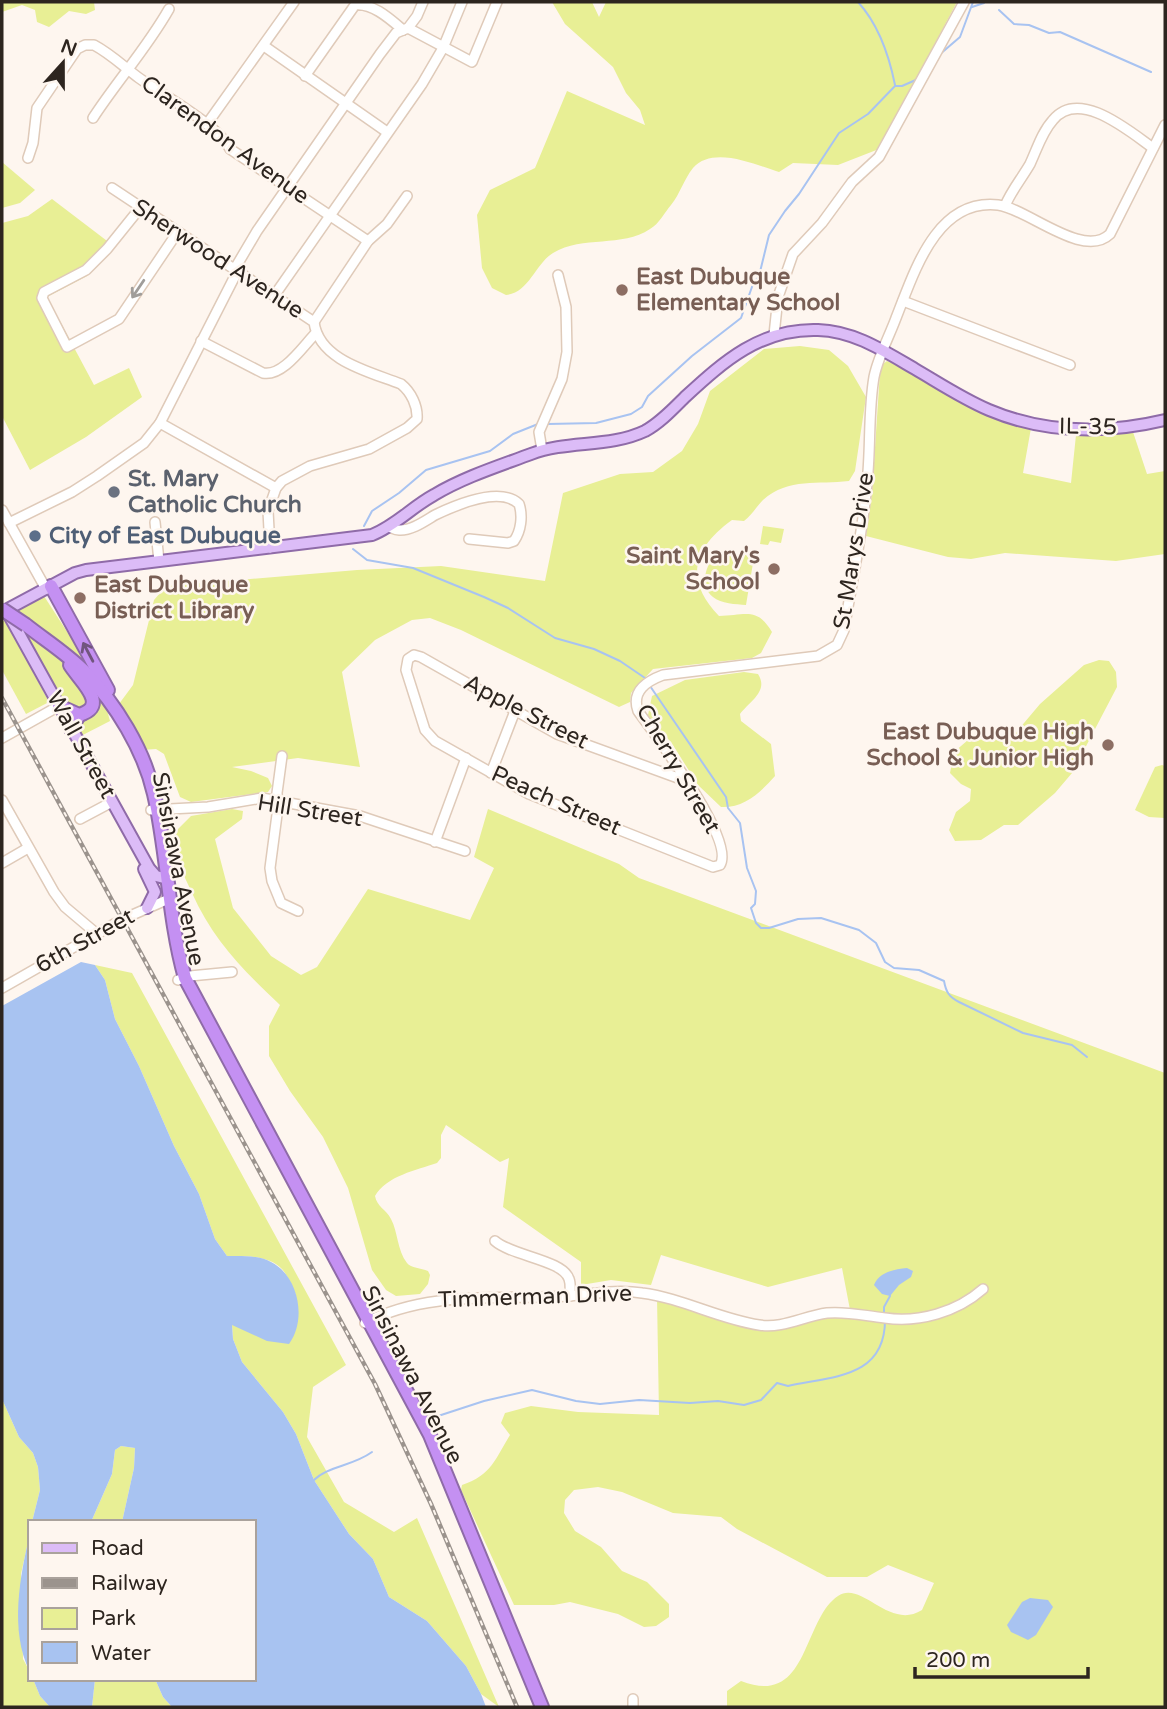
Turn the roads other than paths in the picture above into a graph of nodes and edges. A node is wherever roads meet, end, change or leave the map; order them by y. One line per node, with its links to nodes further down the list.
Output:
1 (294, 2): 8 (street)
2 (423, 2): 7 (street)
3 (462, 2): 9 (street)
4 (497, 2): 9 (street)
5 (964, 2): 33 (street)
6 (169, 9): 10 (street)
7 (406, 29): 9 (street); 11 (street); 12 (street)
8 (264, 46): 11 (street); 14 (street)
9 (443, 48): 16 (street)
10 (127, 70): 13 (street); 14 (street, Clarendon Avenue); 18 (street, Clarendon Avenue)
11 (305, 76): 12 (street)
12 (345, 104): 16 (street); 19 (street)
13 (93, 118)
14 (207, 124): 19 (street, Clarendon Avenue)
15 (1165, 125): 17 (street)
16 (387, 132): 24 (street)
17 (1153, 148): 22 (street); 22 (street)
18 (28, 158)
19 (289, 186): 24 (street, Clarendon Avenue); 27 (street)
20 (111, 188): 23 (street, Sherwood Avenue)
21 (407, 195): 26 (street)
22 (1005, 206): 30 (street, St Marys Drive)
23 (140, 208): 25 (street, Sherwood Avenue); 25 (street, one-way to 23)
24 (330, 215): 26 (street, Clarendon Avenue); 29 (street)
25 (177, 233): 27 (street, Sherwood Avenue)
26 (368, 241): 31 (street)
27 (235, 271): 29 (street, Sherwood Avenue); 34 (street)
28 (558, 275): 39 (street)
29 (274, 296): 31 (street, Sherwood Avenue)
30 (903, 301): 35 (street, St Marys Drive); 36 (street)
31 (314, 322): 32 (street, Sherwood Avenue)
32 (316, 333): 34 (street); 40 (street, Sherwood Avenue)
33 (774, 335): 35 (main road, IL-35); 39 (main road, IL-35)
34 (201, 341): 38 (street)
35 (883, 350): 37 (main road, IL-35); 54 (street, St Marys Drive)
36 (1070, 365)
37 (1165, 420)
38 (160, 423): 40 (street); 43 (street)
39 (542, 450): 44 (main road, IL-35)
40 (276, 488): 46 (street)
41 (2, 510): 43 (street)
42 (155, 522): 47 (street)
43 (9, 523): 48 (street)
44 (388, 527): 45 (street); 46 (main road, IL-35)
45 (469, 539)
46 (270, 548): 47 (main road, IL-35)
47 (159, 561): 48 (main road, IL-35)
48 (48, 588): 49 (main road, IL-35); 51 (highway); 59 (highway, one-way to 48)
49 (3, 609): 50 (highway, bridge); 55 (main road, Wall Street)
50 (43, 638): 51 (highway, Sinsinawa Avenue); 53 (highway, Sinsinawa Avenue)
51 (55, 646): 59 (highway, Sinsinawa Avenue)
52 (407, 662): 56 (street, Apple Street); 62 (street, Peach Street)
53 (70, 665): 57 (highway); 68 (highway, Sinsinawa Avenue)
54 (651, 680): 64 (street, Cherry Street)
55 (59, 706): 57 (highway); 58 (main road, Wall Street); 60 (street)
56 (515, 711): 63 (street); 64 (street, Apple Street)
57 (79, 715): 58 (highway)
58 (71, 729): 67 (main road, Wall Street)
59 (130, 735): 68 (highway, Sinsinawa Avenue)
60 (2, 738)
61 (282, 756): 66 (street)
62 (466, 758): 63 (street, Peach Street); 70 (street)
63 (491, 773): 75 (street, Peach Street)
64 (689, 782): 75 (street, Cherry Street)
65 (2, 800): 72 (street)
66 (277, 802): 68 (street, Hill Street); 70 (street, Hill Street); 79 (street)
67 (112, 803): 69 (street); 71 (main road, Wall Street)
68 (154, 810): 76 (highway, Sinsinawa Avenue)
69 (80, 819)
70 (435, 842): 73 (street, Hill Street)
71 (137, 847): 76 (main road, Wall Street); 78 (main road)
72 (28, 848): 74 (street); 80 (street)
73 (465, 851)
74 (2, 863)
75 (721, 863)
76 (166, 879): 77 (highway, Sinsinawa Avenue)
77 (168, 899): 78 (street, 6th Street); 83 (highway, Sinsinawa Avenue)
78 (147, 908): 80 (street, 6th Street)
79 (298, 911)
80 (97, 934): 84 (street, 6th Street)
81 (232, 972): 83 (street)
82 (2, 975): 84 (street)
83 (181, 979): 88 (highway, Sinsinawa Avenue)
84 (4, 986)
85 (495, 1241): 87 (street)
86 (983, 1289): 87 (street, Timmerman Drive)
87 (570, 1296): 88 (street, Timmerman Drive)
88 (367, 1322): 89 (highway, Sinsinawa Avenue); 90 (highway, Sinsinawa Avenue)
89 (534, 1707)
90 (542, 1707)

